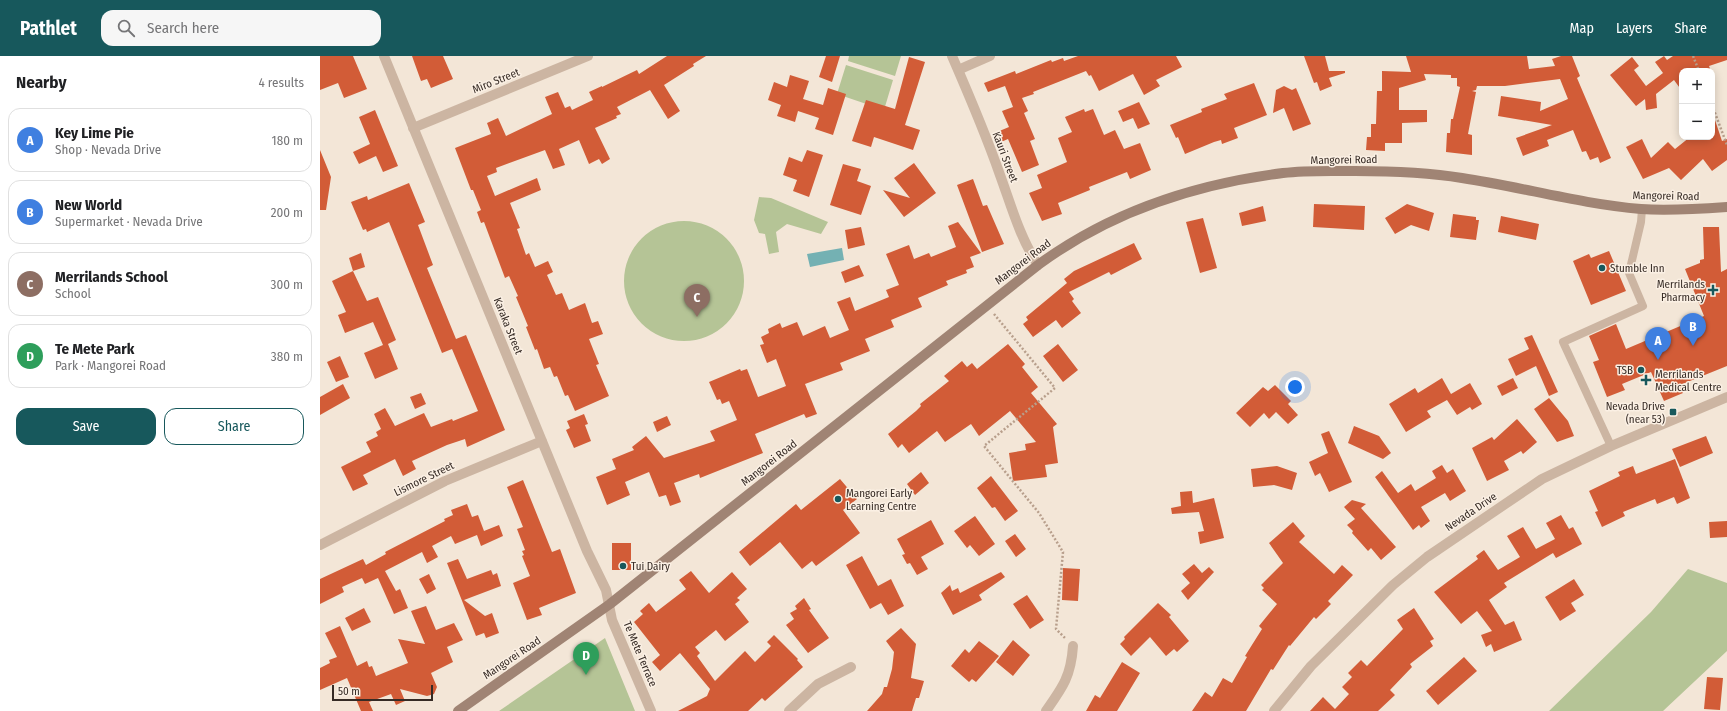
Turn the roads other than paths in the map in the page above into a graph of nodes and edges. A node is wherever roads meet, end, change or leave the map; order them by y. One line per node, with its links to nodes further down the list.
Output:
1 (384, 56): 6 (street, Karaka Street)
2 (588, 56): 6 (street, Miro Street)
3 (952, 56): 5 (street, Kauri Street)
4 (990, 56): 5 (street)
5 (958, 70): 9 (street, Kauri Street)
6 (414, 128): 11 (street, Karaka Street)
7 (1727, 207): 8 (main road, Mangorei Road)
8 (1642, 209): 9 (main road, Mangorei Road); 12 (lane)
9 (1038, 265): 14 (main road, Mangorei Road)
10 (1727, 397): 12 (street, Nevada Drive)
11 (542, 441): 13 (street, Lismore Street); 14 (street, Karaka Street)
12 (1611, 446): 21 (street, Nevada Drive)
13 (320, 545)
14 (610, 604): 17 (main road, Mangorei Road); 18 (street, Te Mete Terrace)
15 (1073, 646): 20 (street)
16 (851, 667): 19 (street)
17 (458, 711)
18 (651, 711)
19 (789, 711)
20 (1046, 711)
21 (1274, 711)

